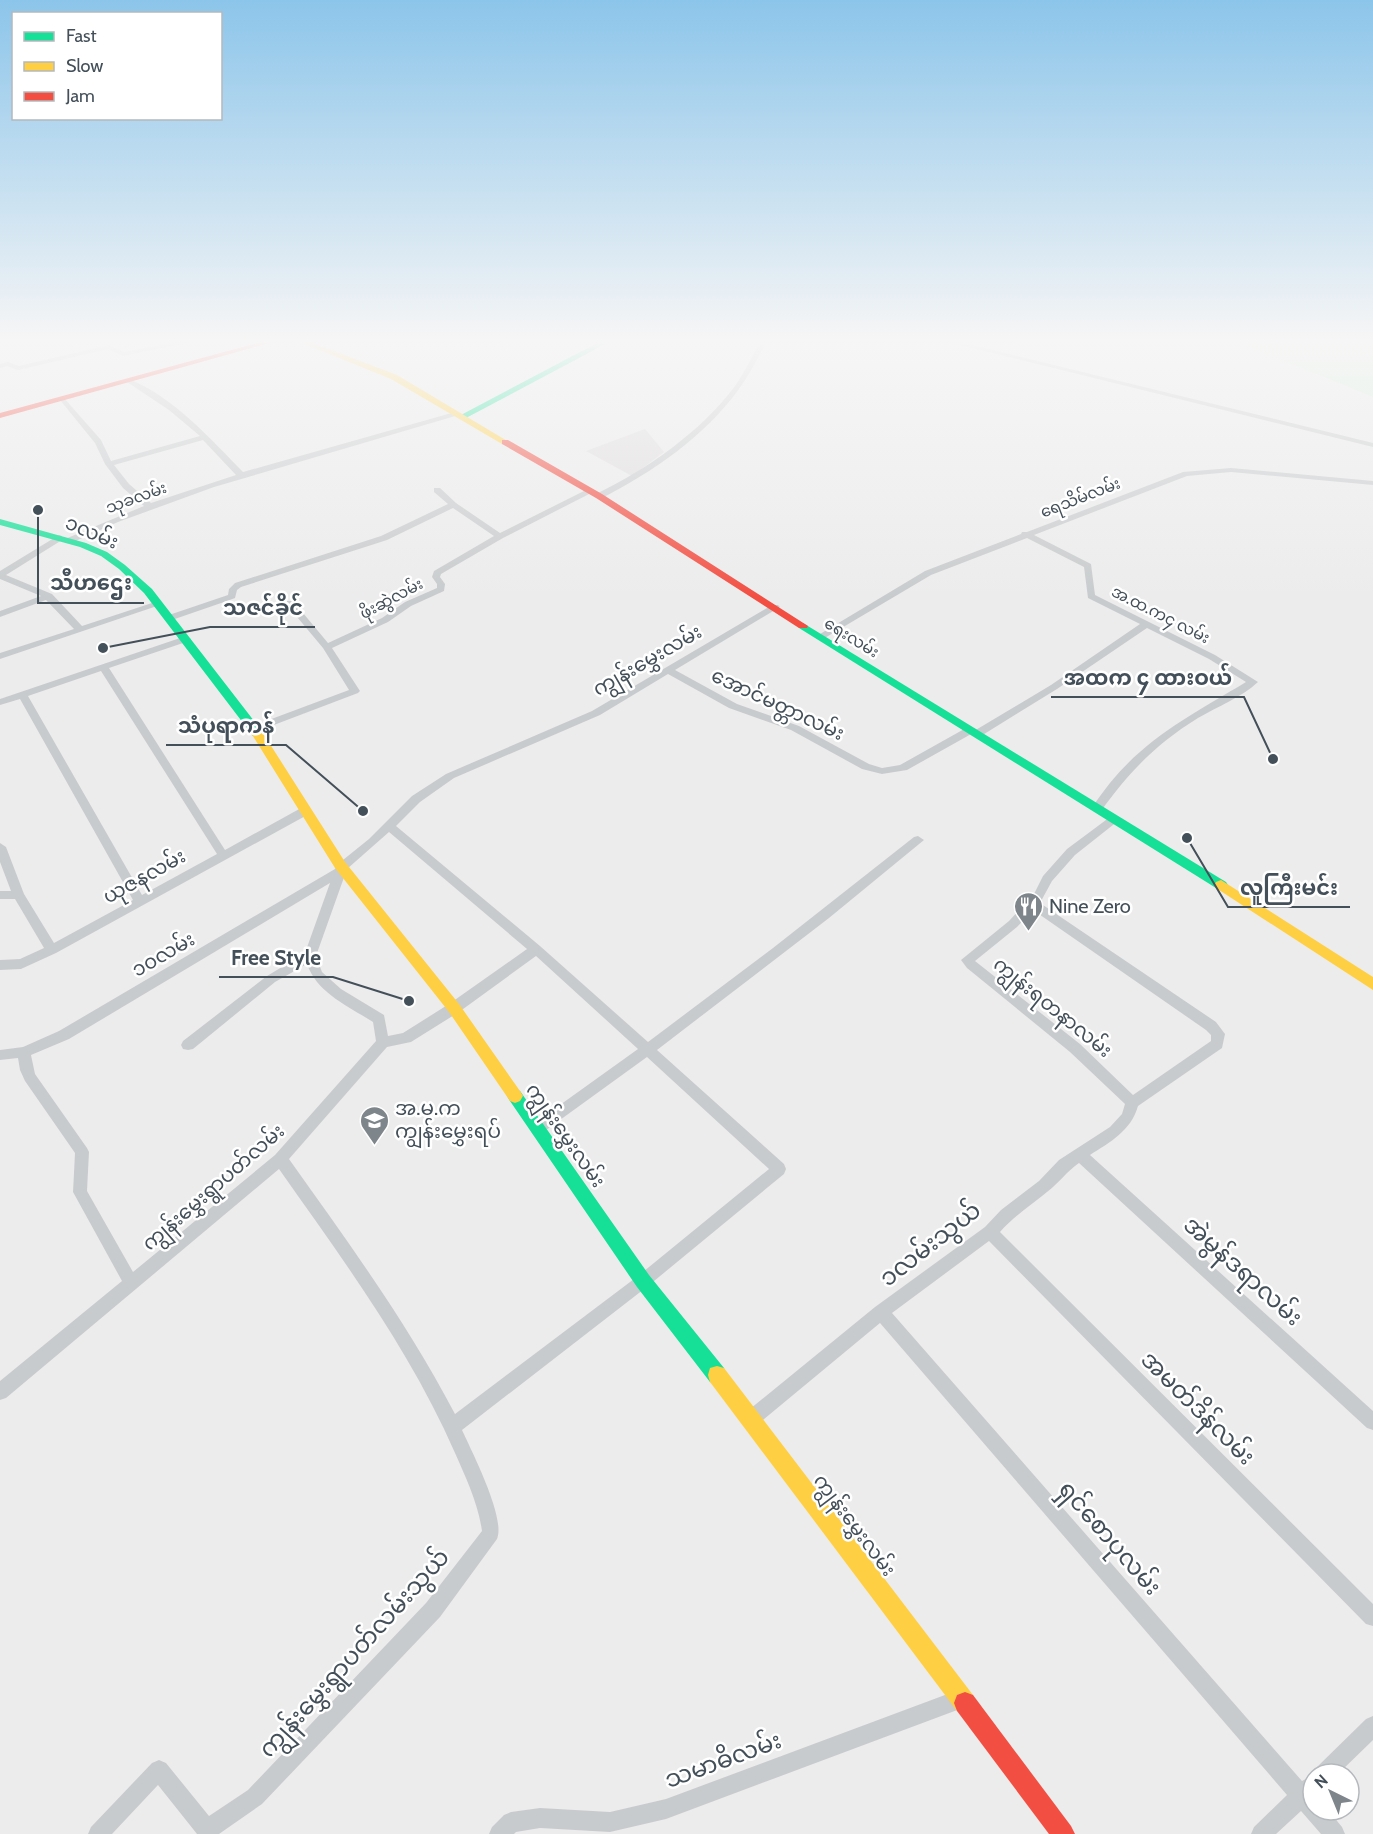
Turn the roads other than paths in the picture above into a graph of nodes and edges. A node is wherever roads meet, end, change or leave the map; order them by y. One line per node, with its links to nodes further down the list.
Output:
1 (85, 427): 9 (street)
2 (193, 427): 7 (street)
3 (417, 427): 10 (street, သုခလမ်း)
4 (480, 427): 13 (street, ရေးလမ်း)
5 (701, 427): 13 (street, ဖိုးဆွဲလမ်း)
6 (1298, 427): 8 (street)
7 (205, 437): 9 (street); 10 (street)
8 (1373, 445)
9 (109, 464): 15 (street)
10 (240, 474): 15 (street, သုခလမ်း)
11 (1373, 483): 17 (street, ရေသိမ်လမ်း)
12 (437, 490): 14 (street)
13 (595, 493): 18 (street, ဖိုးဆွဲလမ်း); 24 (street, ရေးလမ်း)
14 (453, 505): 18 (street); 26 (street)
15 (150, 507): 19 (street, သုခလမ်း)
16 (0, 522): 19 (street, ၁လမ်း)
17 (1024, 534): 27 (street, အ.ထ.က၄ လမ်း); 29 (street, ရေသိမ်လမ်း)
18 (500, 536): 31 (street, ဖိုးဆွဲလမ်း)
19 (64, 540): 20 (street, သုခလမ်း); 23 (street, ၁လမ်း)
20 (0, 575): 21 (street)
21 (49, 596): 25 (street); 28 (street)
22 (290, 603): 31 (street)
23 (158, 604): 26 (street, ၁လမ်း); 28 (street)
24 (775, 607): 29 (street, ရေးလမ်း); 34 (street, ကျွန်းမွှေးလမ်း)
25 (0, 614)
26 (169, 618): 30 (street, ၁လမ်း)
27 (1147, 624): 38 (street, အောင်မတ္တာလမ်း); 39 (street, အ.ထ.က၄ လမ်း)
28 (79, 629): 32 (street)
29 (820, 637): 38 (street, ရေးလမ်း)
30 (186, 639): 33 (street); 37 (street, ၁လမ်း)
31 (327, 647): 37 (street)
32 (0, 656)
33 (103, 667): 35 (street); 45 (street)
34 (669, 671): 38 (street, အောင်မတ္တာလမ်း); 42 (street, ကျွန်းမွှေးလမ်း)
35 (23, 695): 36 (street); 49 (street)
36 (0, 702)
37 (254, 729): 40 (street, ၁လမ်း)
38 (973, 732): 39 (street, ရေးလမ်း)
39 (1097, 808): 41 (street, ရေးလမ်း)
40 (304, 812): 45 (street, ယုဇနလမ်း); 46 (street, ၁လမ်း)
41 (1114, 818): 50 (street, ကျွန်းရတနာလမ်း); 55 (street, ရေးလမ်း)
42 (388, 826): 46 (street, ကျွန်းမွှေးလမ်း); 51 (street)
43 (918, 840): 59 (street)
44 (0, 847): 48 (street)
45 (223, 855): 49 (street, ယုဇနလမ်း)
46 (341, 869): 53 (street); 56 (street, ကျွန်းမွှေးလမ်း); 60 (street, ၁၀လမ်း)
47 (0, 895): 48 (street)
48 (18, 895): 52 (street)
49 (139, 901): 52 (street, ယုဇနလမ်း)
50 (1032, 903): 62 (street, ကျွန်းရတနာလမ်း); 62 (street)
51 (536, 949): 56 (street); 59 (street)
52 (52, 950): 54 (street, ယုဇနလမ်း)
53 (310, 956): 57 (street); 58 (street)
54 (0, 965)
55 (1373, 984)
56 (454, 1008): 57 (street); 63 (street, ကျွန်းမွှေးလမ်း)
57 (382, 1042): 65 (street, ကျွန်းမွှေးရွာပတ်လမ်း)
58 (188, 1045)
59 (649, 1051): 63 (street); 67 (street)
60 (24, 1052): 61 (street, ၁၀လမ်း); 68 (street)
61 (0, 1055)
62 (1132, 1103): 64 (street, ၁လမ်းသွယ်)
63 (537, 1129): 67 (street, ကျွန်းမွှေးလမ်း)
64 (1080, 1155): 66 (street, ၁လမ်းသွယ်); 72 (street, အဲမွန်ဒရာလမ်း)
65 (280, 1160): 68 (street, ကျွန်းမွှေးရွာပတ်လမ်း); 73 (street, ကျွန်းမွှေးရွာပတ်လမ်းသွယ်)
66 (990, 1232): 69 (street, ၁လမ်းသွယ်); 74 (street, အမတ်ဒိန်လမ်း)
67 (643, 1281): 71 (street, ကျွန်းမွှေးလမ်း); 73 (street)
68 (131, 1283): 70 (street, ကျွန်းမွှေးရွာပတ်လမ်း)
69 (881, 1312): 71 (street, ၁လမ်းသွယ်); 78 (street, ရှင်စောပုလမ်း)
70 (0, 1392)
71 (751, 1419): 75 (street, ကျွန်းမွှေးလမ်း)
72 (1373, 1422)
73 (453, 1426): 80 (street, ကျွန်းမွှေးရွာပတ်လမ်းသွယ်)
74 (1373, 1617)
75 (961, 1699): 81 (street, သမာဓိလမ်း); 82 (street, ကျွန်းမွှေးလမ်း)
76 (1373, 1726): 77 (street)
77 (1336, 1762)
78 (1301, 1789)
79 (1301, 1807): 83 (street)
80 (98, 1834)
81 (499, 1834)
82 (1062, 1834)
83 (1261, 1834)

